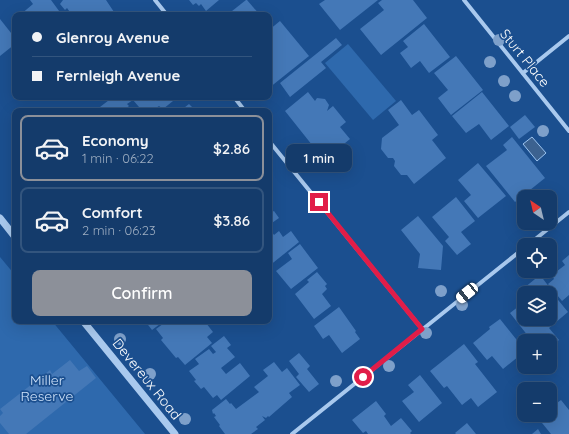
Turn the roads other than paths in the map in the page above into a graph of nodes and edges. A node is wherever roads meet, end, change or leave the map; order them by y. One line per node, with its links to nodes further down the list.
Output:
1 (155, 0): 3 (street)
2 (464, 0): 5 (street, Sturt Place)
3 (165, 12)
4 (569, 36): 5 (street)
5 (523, 73): 8 (street, Sturt Place)
6 (236, 100): 7 (street)
7 (243, 108)
8 (569, 131)
9 (272, 145): 16 (street)
10 (569, 212): 13 (street)
11 (0, 218): 12 (street)
12 (12, 233)
13 (537, 238)
14 (517, 254): 16 (street)
15 (85, 324): 17 (street, Devereux Road)
16 (422, 329): 18 (street)
17 (175, 434)
18 (292, 434)

